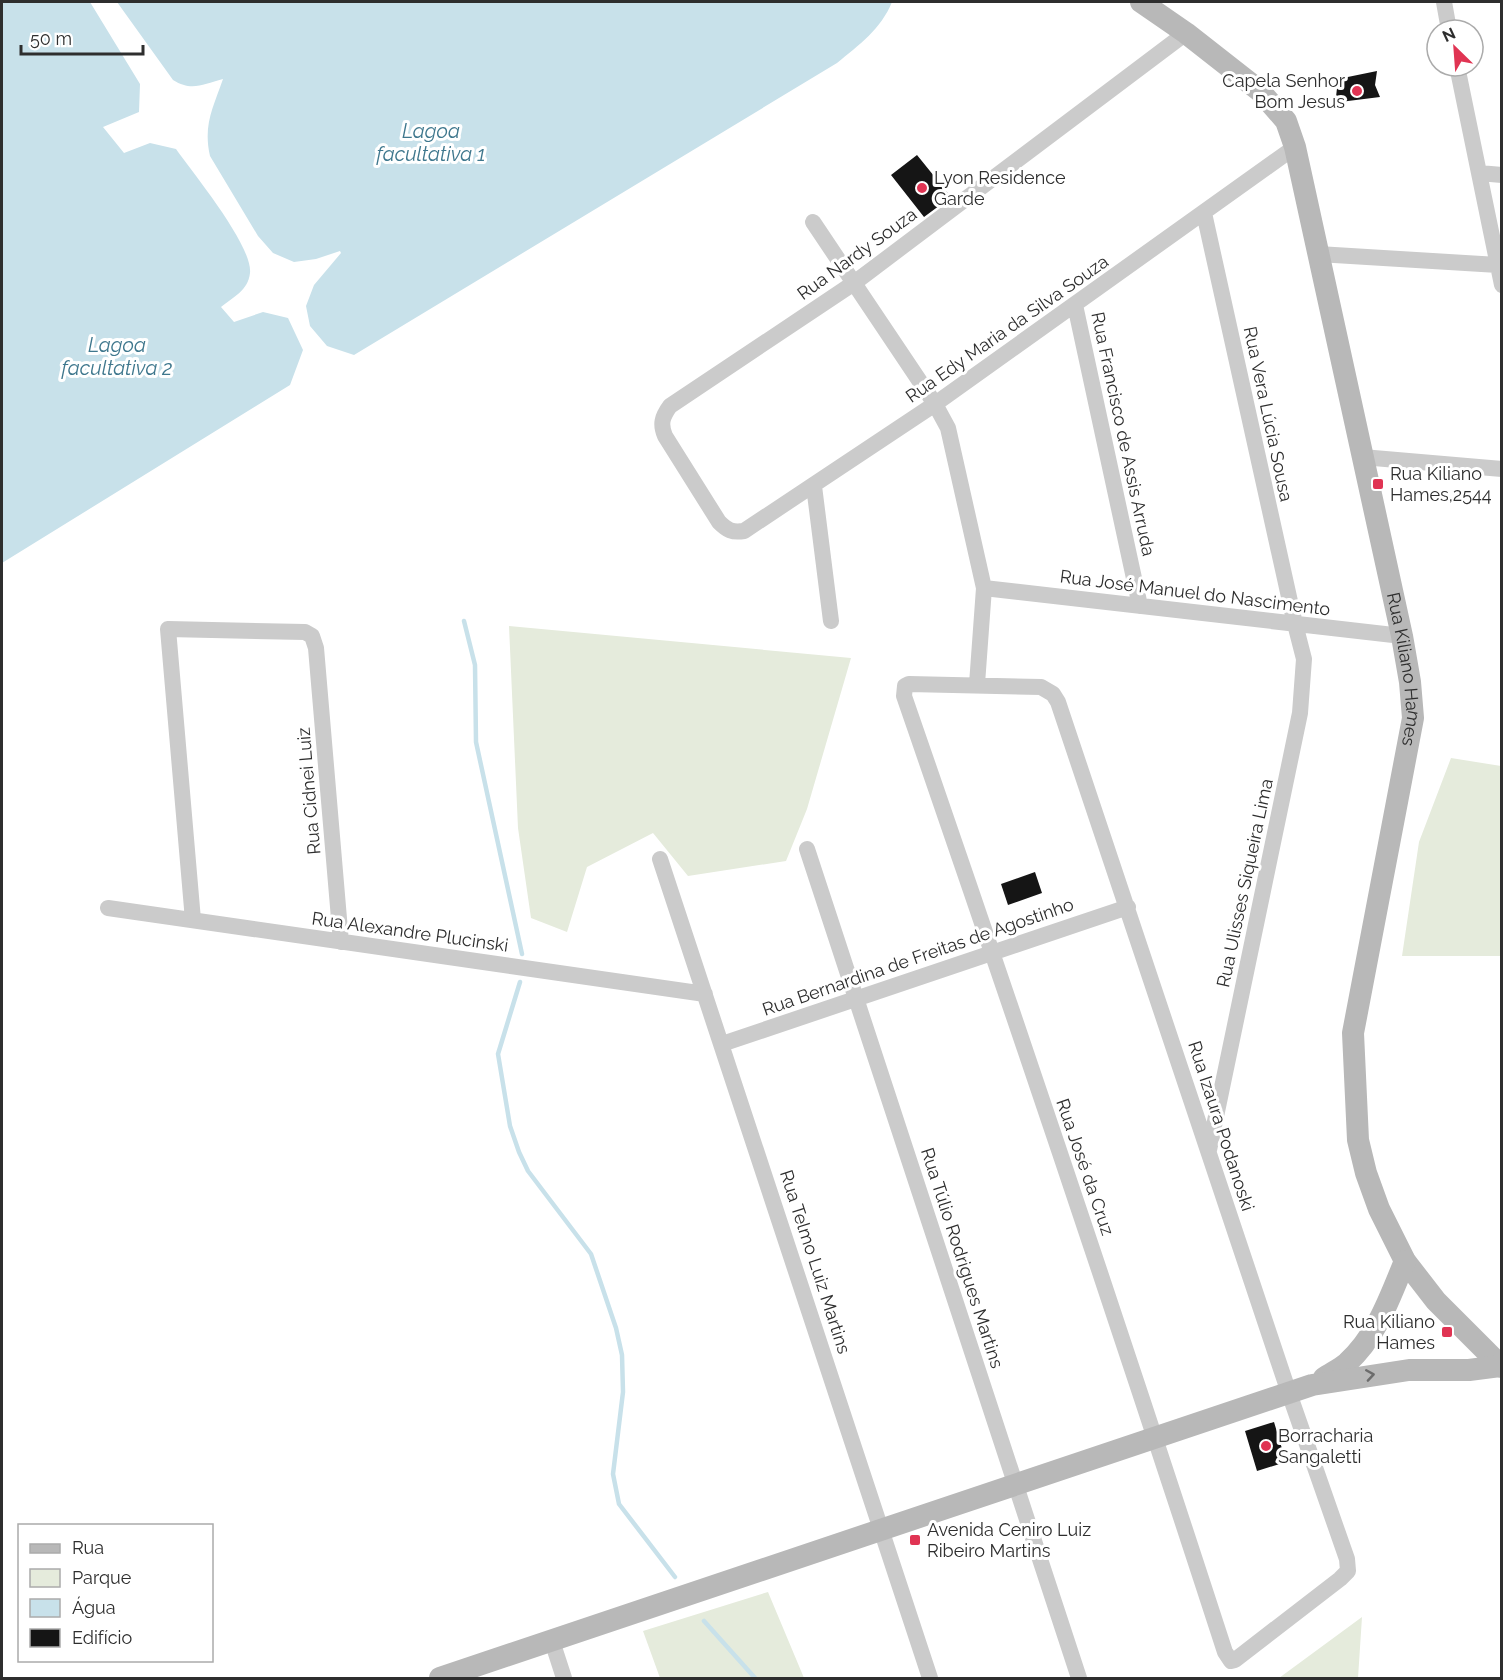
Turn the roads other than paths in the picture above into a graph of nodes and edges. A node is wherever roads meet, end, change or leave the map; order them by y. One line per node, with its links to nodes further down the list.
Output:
1 (1141, 2): 4 (main road, Rua Kiliano Hames)
2 (1444, 2): 3 (street)
3 (1447, 18)
4 (1186, 33): 6 (main road, Rua Kiliano Hames); 13 (street, Rua Nardy Souza)
5 (1459, 78): 7 (street)
6 (1295, 147): 9 (street, Rua Edy Maria da Silva Souza); 11 (main road, Rua Kiliano Hames)
7 (1479, 173): 8 (street); 12 (street)
8 (1502, 175)
9 (1204, 213): 15 (street, Rua Edy Maria da Silva Souza); 24 (street, Rua Vera Lúcia Sousa)
10 (813, 222): 13 (street)
11 (1318, 254): 12 (street); 17 (main road, Rua Kiliano Hames)
12 (1498, 265): 14 (street)
13 (854, 283): 16 (street); 20 (street, Rua Nardy Souza)
14 (1502, 285)
15 (1075, 305): 16 (street, Rua Edy Maria da Silva Souza); 22 (street, Rua Francisco de Assis Arruda)
16 (935, 404): 19 (street, Rua Edy Maria da Silva Souza); 21 (street)
17 (1362, 457): 18 (street); 25 (main road, Rua Kiliano Hames)
18 (1502, 469)
19 (814, 486): 20 (street, Rua Edy Maria da Silva Souza); 23 (street)
20 (735, 532)
21 (984, 588): 22 (street, Rua José Manuel do Nascimento); 26 (street)
22 (1140, 606): 24 (street, Rua José Manuel do Nascimento)
23 (831, 621)
24 (1295, 624): 25 (street, Rua José Manuel do Nascimento); 37 (street, Rua Ulisses Siqueira Lima)
25 (1401, 636): 38 (main road, Rua Kiliano Hames)
26 (977, 684): 29 (street, Rua Izaura Podanoski); 33 (street, Rua José da Cruz)
27 (807, 849): 35 (street, Rua Túlio Rodrigues Martins)
28 (660, 859): 34 (street, Rua Telmo Luiz Martins)
29 (1128, 907): 33 (street, Rua Bernardina de Freitas de Agostinho); 37 (street, Rua Izaura Podanoski)
30 (108, 908): 31 (street, Rua Alexandre Plucinski)
31 (193, 920): 32 (street, Rua Alexandre Plucinski); 32 (street, Rua Cidnei Luiz)
32 (341, 942): 34 (street, Rua Alexandre Plucinski)
33 (993, 952): 35 (street, Rua Bernardina de Freitas de Agostinho); 42 (street, Rua José da Cruz)
34 (705, 994): 36 (street, Rua Telmo Luiz Martins)
35 (856, 998): 36 (street, Rua Bernardina de Freitas de Agostinho); 43 (street, Rua Túlio Rodrigues Martins)
36 (722, 1044): 44 (street, Rua Telmo Luiz Martins)
37 (1209, 1151): 41 (street, Rua Izaura Podanoski)
38 (1405, 1261): 39 (main road, Rua Kiliano Hames); 40 (main road)
39 (1501, 1366): 40 (main road, one-way to 39)
40 (1312, 1385): 41 (main road)
41 (1289, 1393): 42 (main road); 46 (street, Rua Izaura Podanoski)
42 (1155, 1438): 43 (main road); 46 (street, Rua José da Cruz)
43 (1017, 1484): 44 (main road); 50 (street, Rua Túlio Rodrigues Martins)
44 (883, 1530): 45 (main road); 49 (street, Rua Telmo Luiz Martins)
45 (552, 1641): 47 (main road); 48 (street)
46 (1231, 1661)
47 (440, 1678)
48 (564, 1678)
49 (930, 1678)
50 (1079, 1678)

